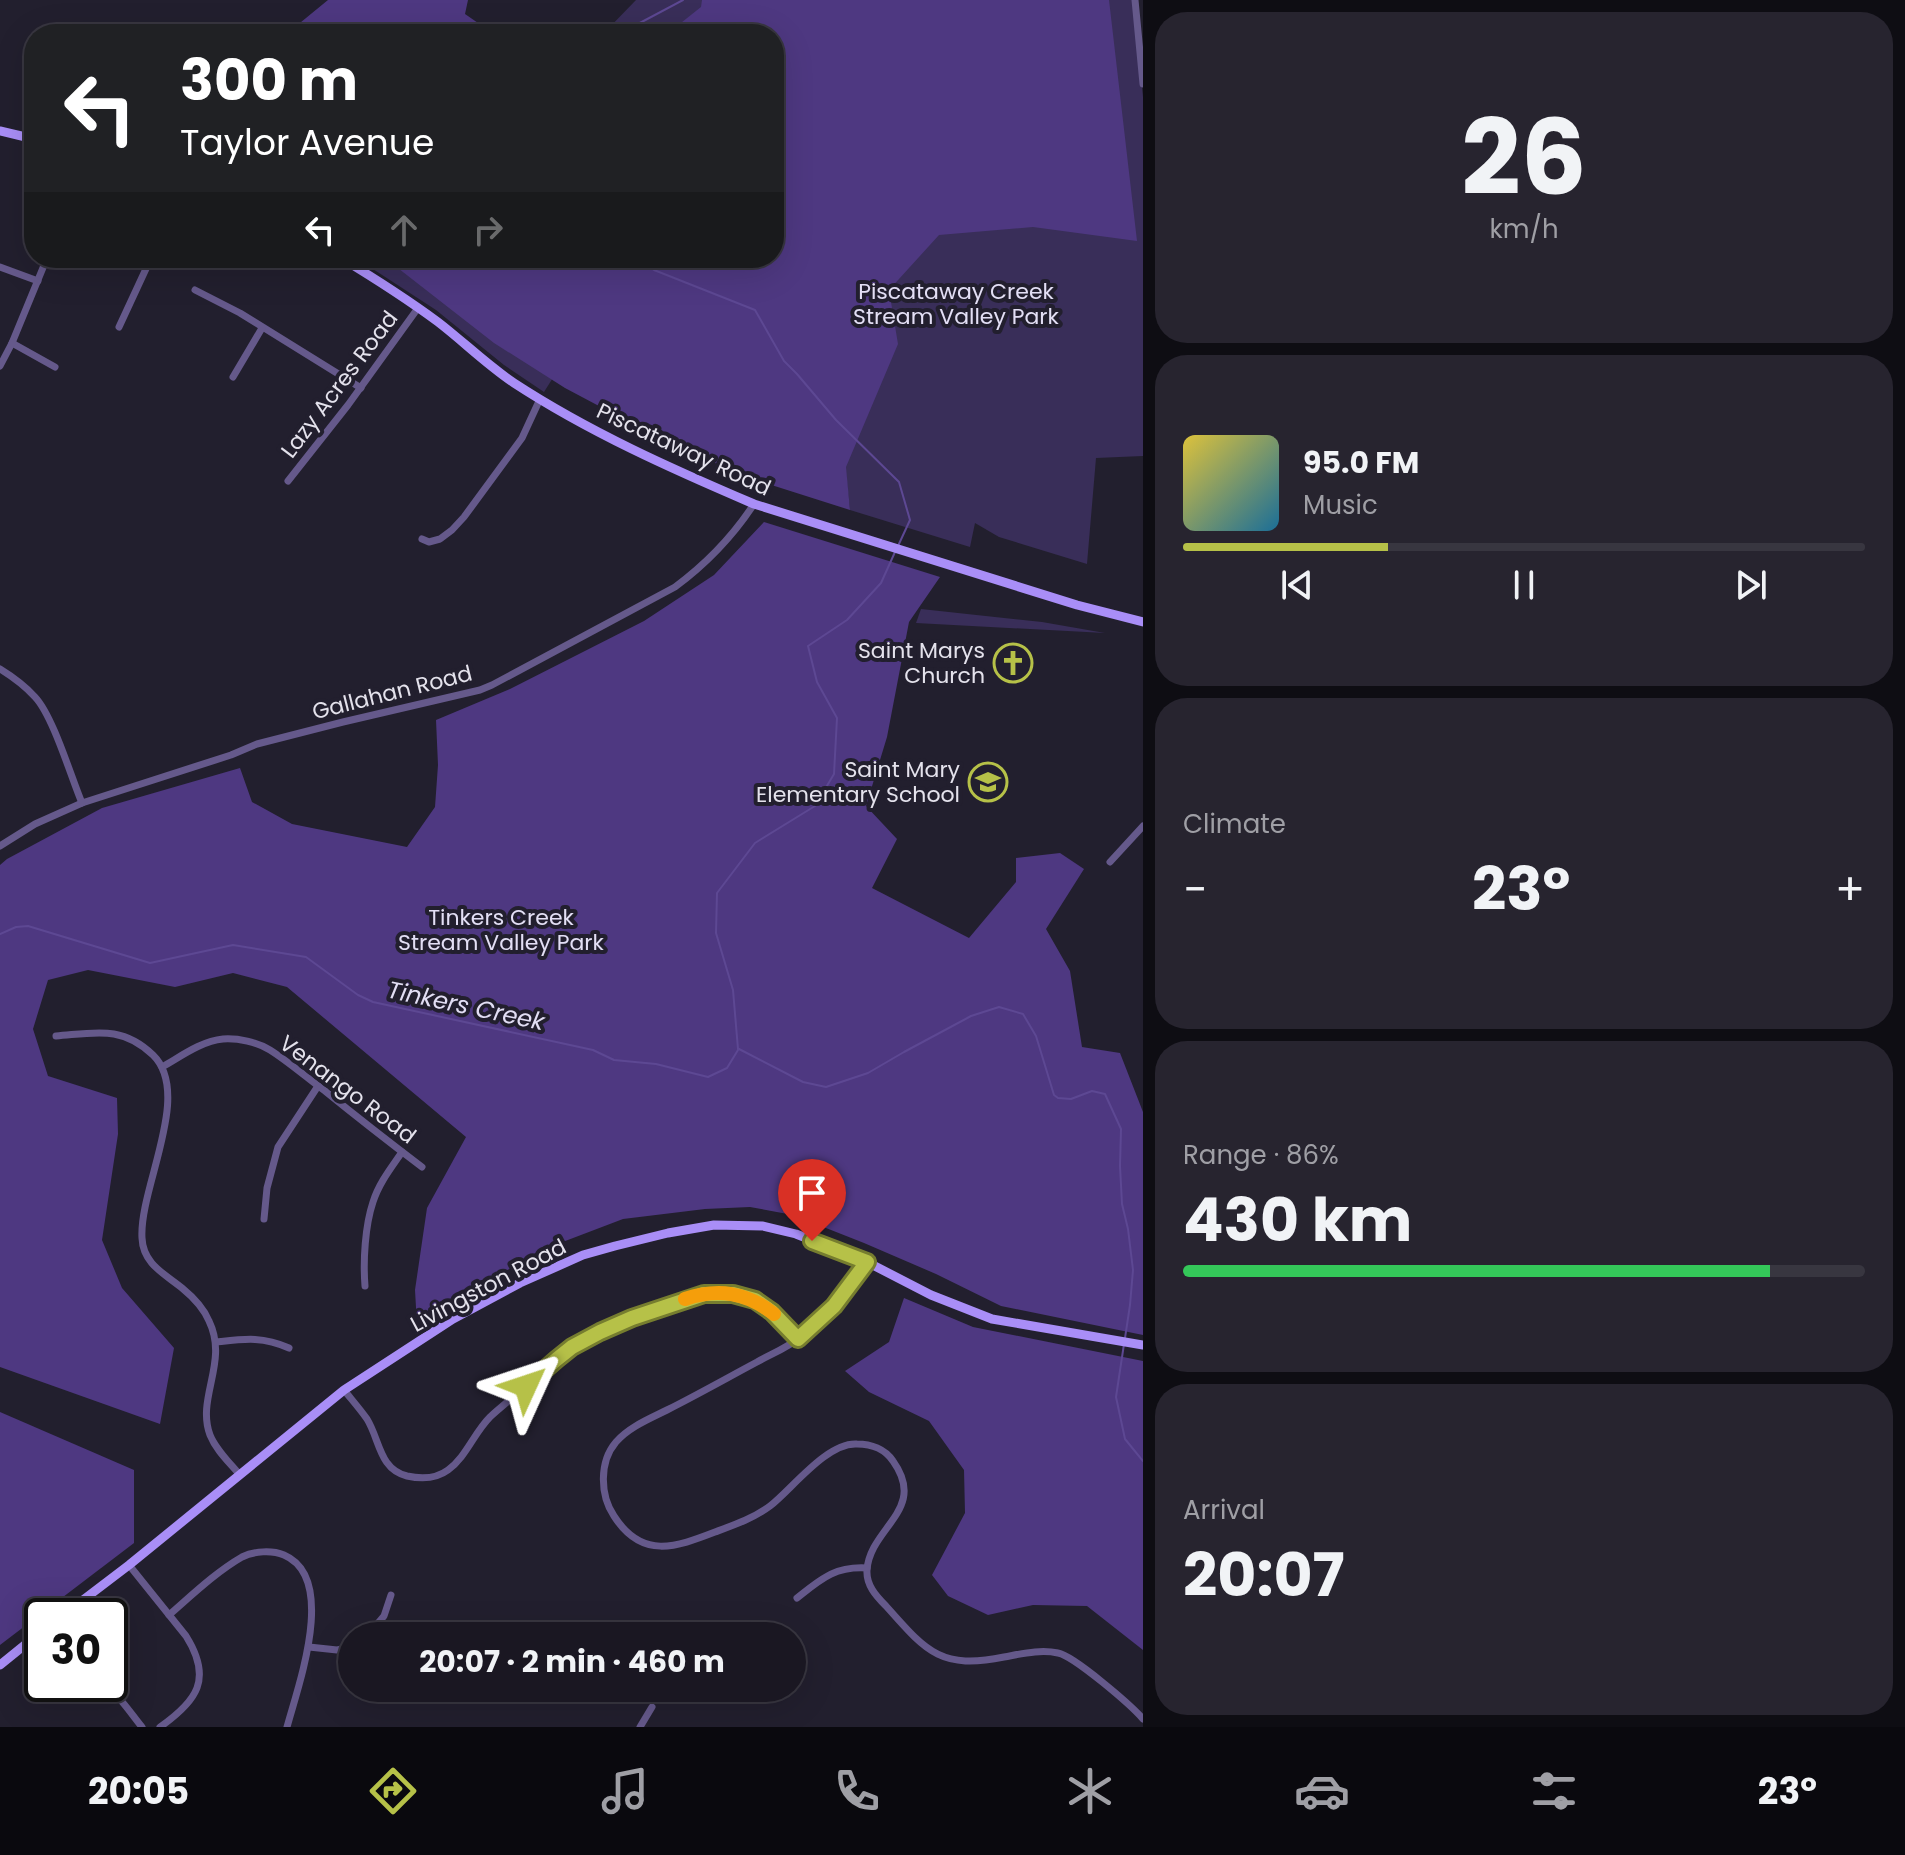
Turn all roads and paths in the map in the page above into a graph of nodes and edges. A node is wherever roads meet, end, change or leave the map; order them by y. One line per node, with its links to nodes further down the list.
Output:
1 (1135, 0): 2 (street)
2 (1143, 84)
3 (0, 131): 4 (main road)
4 (24, 137)
5 (0, 267): 9 (street)
6 (43, 268): 9 (street)
7 (146, 268): 12 (street)
8 (356, 268): 11 (main road, Piscataway Road)
9 (38, 281): 14 (street)
10 (195, 290): 13 (street)
11 (418, 308): 18 (street, Lazy Acres Road); 19 (main road, Piscataway Road)
12 (119, 327)
13 (262, 328): 17 (street); 18 (street)
14 (12, 343): 15 (street); 16 (street)
15 (0, 366)
16 (55, 367)
17 (233, 377)
18 (361, 388): 20 (street, Lazy Acres Road)
19 (540, 399): 21 (main road, Piscataway Road); 22 (street)
20 (288, 481)
21 (754, 504): 23 (main road, Piscataway Road); 25 (street, Gallahan Road)
22 (422, 539)
23 (1143, 622)
24 (0, 669): 25 (street)
25 (82, 803): 27 (street, Gallahan Road)
26 (1143, 826): 28 (street)
27 (0, 846)
28 (1110, 862)
29 (56, 1036): 30 (street)
30 (162, 1067): 31 (street, Venango Road); 38 (street)
31 (318, 1086): 32 (street, Venango Road); 34 (street)
32 (402, 1152): 33 (street, Venango Road); 36 (street)
33 (422, 1167)
34 (264, 1219)
35 (867, 1262): 37 (street); 39 (main road, Livingston Road); 41 (main road, Livingston Road)
36 (365, 1286)
37 (798, 1339): 41 (street); 44 (street)
38 (216, 1342): 40 (street); 42 (street)
39 (1143, 1345)
40 (289, 1348)
41 (344, 1390): 42 (main road, Livingston Road)
42 (239, 1474): 43 (main road, Livingston Road)
43 (129, 1565): 46 (main road, Livingston Road); 48 (street)
44 (867, 1568): 47 (street); 56 (street)
45 (391, 1595): 49 (street)
46 (86, 1598)
47 (797, 1598)
48 (169, 1615): 51 (street); 58 (street)
49 (379, 1622)
50 (24, 1646): 53 (main road)
51 (309, 1647): 52 (street); 59 (street)
52 (338, 1650)
53 (0, 1665)
54 (121, 1702): 57 (street)
55 (652, 1707): 60 (street)
56 (1143, 1719)
57 (142, 1727)
58 (160, 1727)
59 (287, 1727)
60 (640, 1727)

